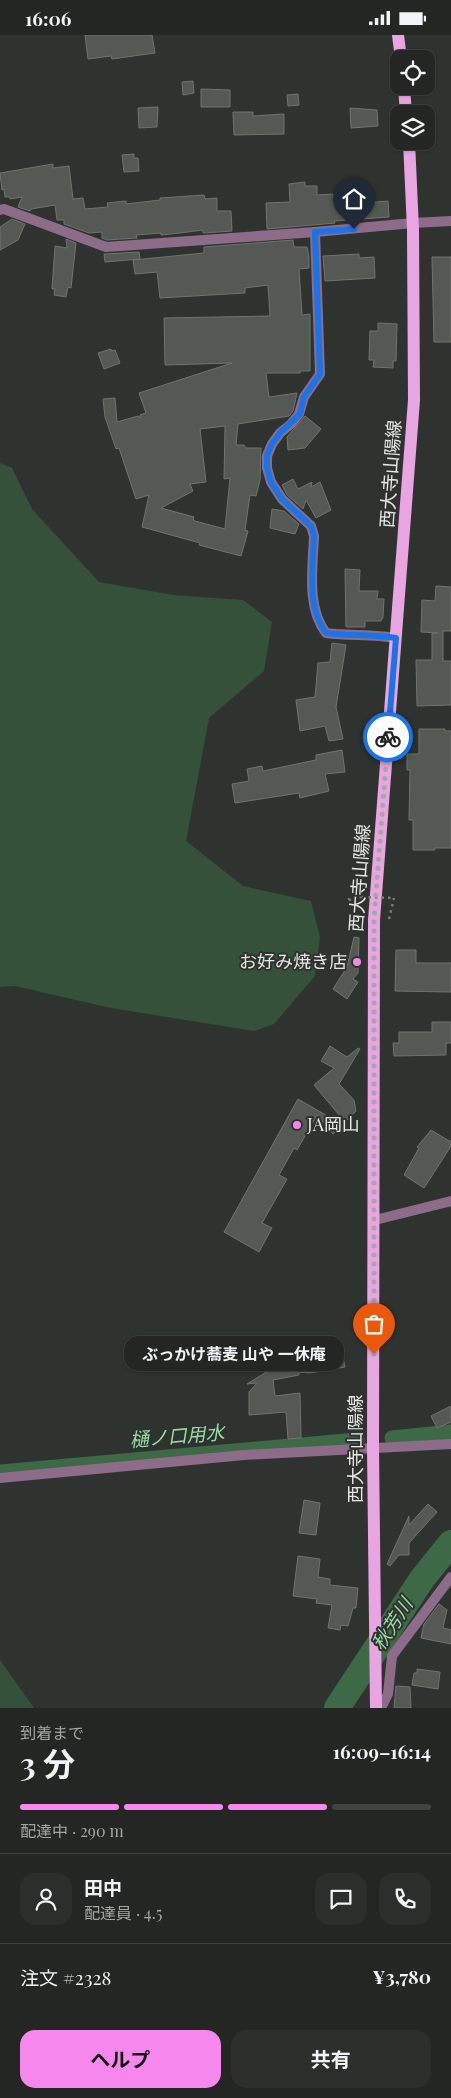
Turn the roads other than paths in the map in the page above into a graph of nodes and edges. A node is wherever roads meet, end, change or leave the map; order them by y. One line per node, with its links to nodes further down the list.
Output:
1 (398, 35): 2 (main road)
2 (400, 50)
3 (409, 150): 6 (main road, 西大寺山陽線)
4 (0, 210): 7 (street)
5 (451, 221): 6 (street)
6 (413, 223): 7 (street); 8 (main road, 西大寺山陽線)
7 (315, 232): 8 (street)
8 (396, 638): 10 (main road, 西大寺山陽線)
9 (451, 1201): 10 (street)
10 (375, 1220): 12 (main road, 西大寺山陽線)
11 (451, 1444): 12 (street)
12 (373, 1449): 13 (street); 15 (main road, 西大寺山陽線)
13 (0, 1478)
14 (451, 1577): 16 (street)
15 (376, 1708)
16 (381, 1708)

